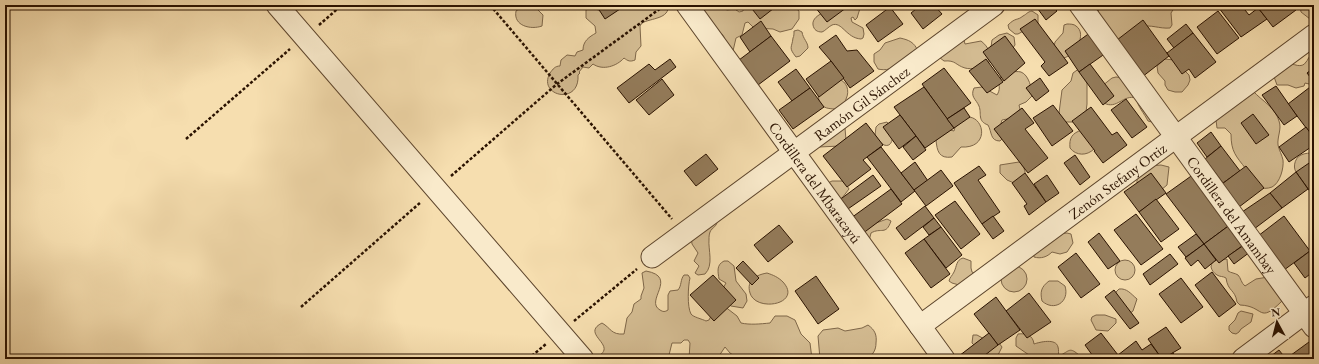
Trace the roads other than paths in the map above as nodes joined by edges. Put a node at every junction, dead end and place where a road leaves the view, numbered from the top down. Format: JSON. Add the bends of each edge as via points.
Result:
{"nodes":[{"id":1,"x":277,"y":5,"type":"edge"},
{"id":2,"x":687,"y":5,"type":"edge"},
{"id":3,"x":994,"y":5,"type":"edge"},
{"id":4,"x":1080,"y":5,"type":"edge"},
{"id":5,"x":1314,"y":35,"type":"edge"},
{"id":6,"x":1176,"y":137,"type":"junction"},
{"id":7,"x":794,"y":152,"type":"junction"},
{"id":8,"x":652,"y":257,"type":"road end"},
{"id":9,"x":1311,"y":315,"type":"edge"},
{"id":10,"x":920,"y":326,"type":"junction"},
{"id":11,"x":583,"y":359,"type":"edge"},
{"id":12,"x":944,"y":359,"type":"edge"},
{"id":13,"x":1243,"y":359,"type":"edge"}],
"edges":[{"from":1,"to":11,"type":"street"},
{"from":2,"to":7,"type":"street","name":"Cordillera del Mbaracayú"},
{"from":3,"to":7,"type":"street","name":"Ramón Gil Sánchez"},
{"from":4,"to":6,"type":"street","name":"Cordillera del Amambay"},
{"from":5,"to":6,"type":"street","name":"Zenón Stefany Ortiz"},
{"from":6,"to":9,"type":"street","name":"Cordillera del Amambay"},
{"from":6,"to":10,"type":"street","name":"Zenón Stefany Ortiz"},
{"from":7,"to":8,"type":"street","name":"Ramón Gil Sánchez"},
{"from":7,"to":10,"type":"street","name":"Cordillera del Mbaracayú"},
{"from":9,"to":13,"type":"street"},
{"from":10,"to":12,"type":"street","name":"Cordillera del Mbaracayú"}]}
